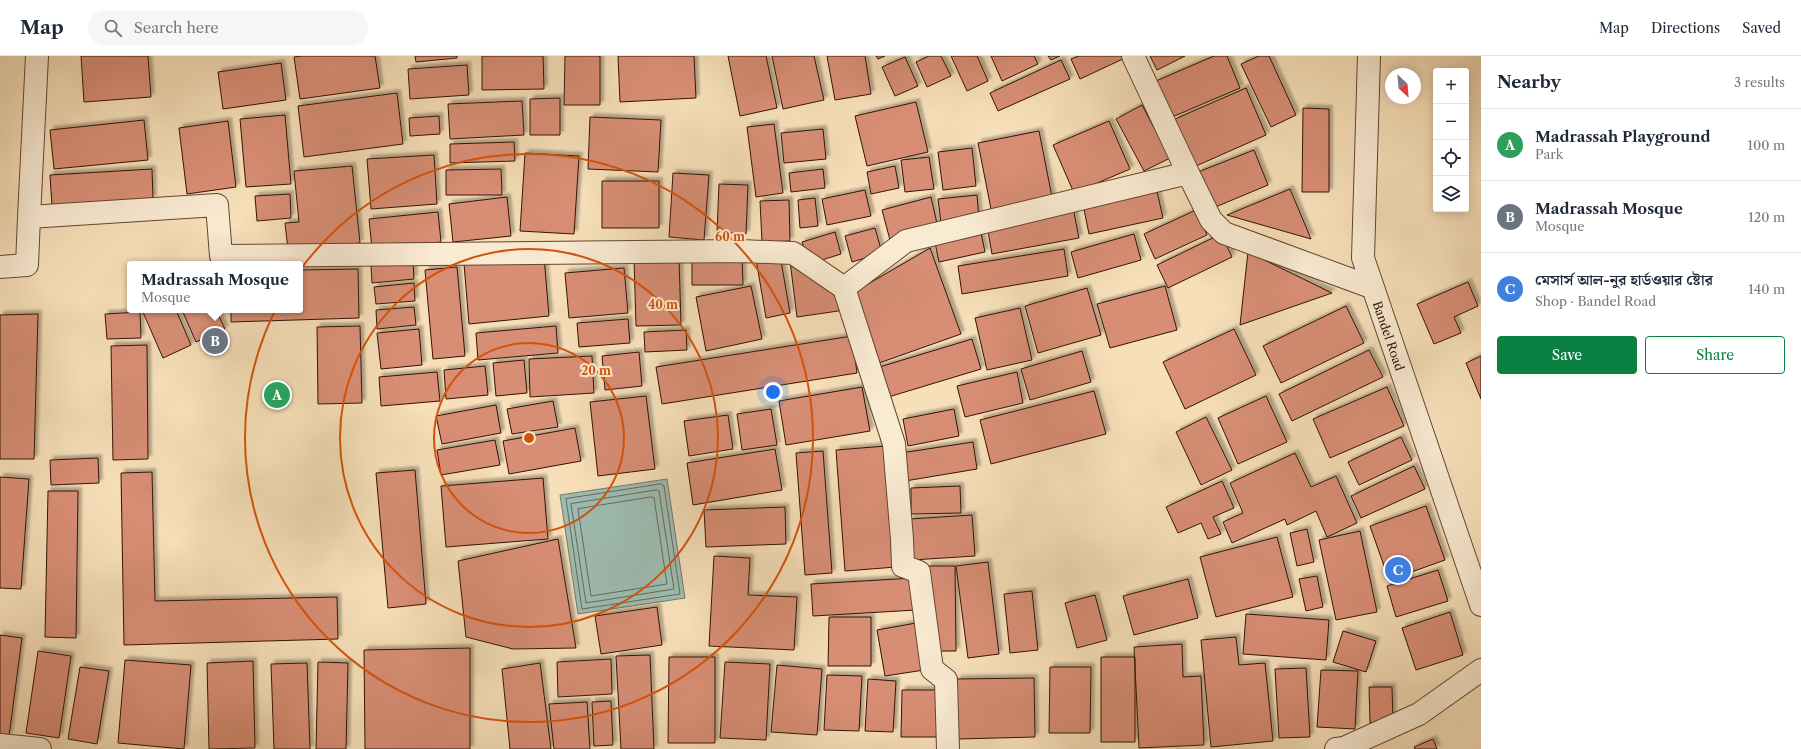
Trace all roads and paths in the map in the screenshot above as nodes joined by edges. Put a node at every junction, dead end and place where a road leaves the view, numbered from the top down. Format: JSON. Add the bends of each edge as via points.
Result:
{"nodes":[{"id":1,"x":37,"y":56,"type":"edge"},
{"id":2,"x":1133,"y":56,"type":"edge"},
{"id":3,"x":1369,"y":56,"type":"edge"},
{"id":4,"x":1188,"y":173,"type":"junction"},
{"id":5,"x":29,"y":217,"type":"junction"},
{"id":6,"x":0,"y":267,"type":"edge"},
{"id":7,"x":1371,"y":287,"type":"junction"},
{"id":8,"x":844,"y":288,"type":"junction"},
{"id":9,"x":1481,"y":605,"type":"edge"},
{"id":10,"x":1481,"y":670,"type":"edge"},
{"id":11,"x":0,"y":745,"type":"edge"},
{"id":12,"x":40,"y":749,"type":"edge"},
{"id":13,"x":948,"y":749,"type":"edge"},
{"id":14,"x":1336,"y":749,"type":"edge"}],
"edges":[{"from":1,"to":5,"type":"street"},
{"from":2,"to":4,"type":"street"},
{"from":3,"to":7,"type":"street","name":"Bandel Road","via":[[1363,258]]},
{"from":4,"to":7,"type":"street","via":[[1211,220],[1224,233]]},
{"from":4,"to":8,"type":"street","via":[[906,241]]},
{"from":5,"to":6,"type":"street","via":[[27,265]]},
{"from":5,"to":8,"type":"street","via":[[217,205],[221,256],[740,251],[793,253]]},
{"from":7,"to":9,"type":"street","name":"Bandel Road"},
{"from":8,"to":13,"type":"street","via":[[894,444],[903,566],[919,572],[932,669],[946,680]]},
{"from":10,"to":14,"type":"street","via":[[1419,714],[1344,748]]},
{"from":11,"to":12,"type":"street"}]}
